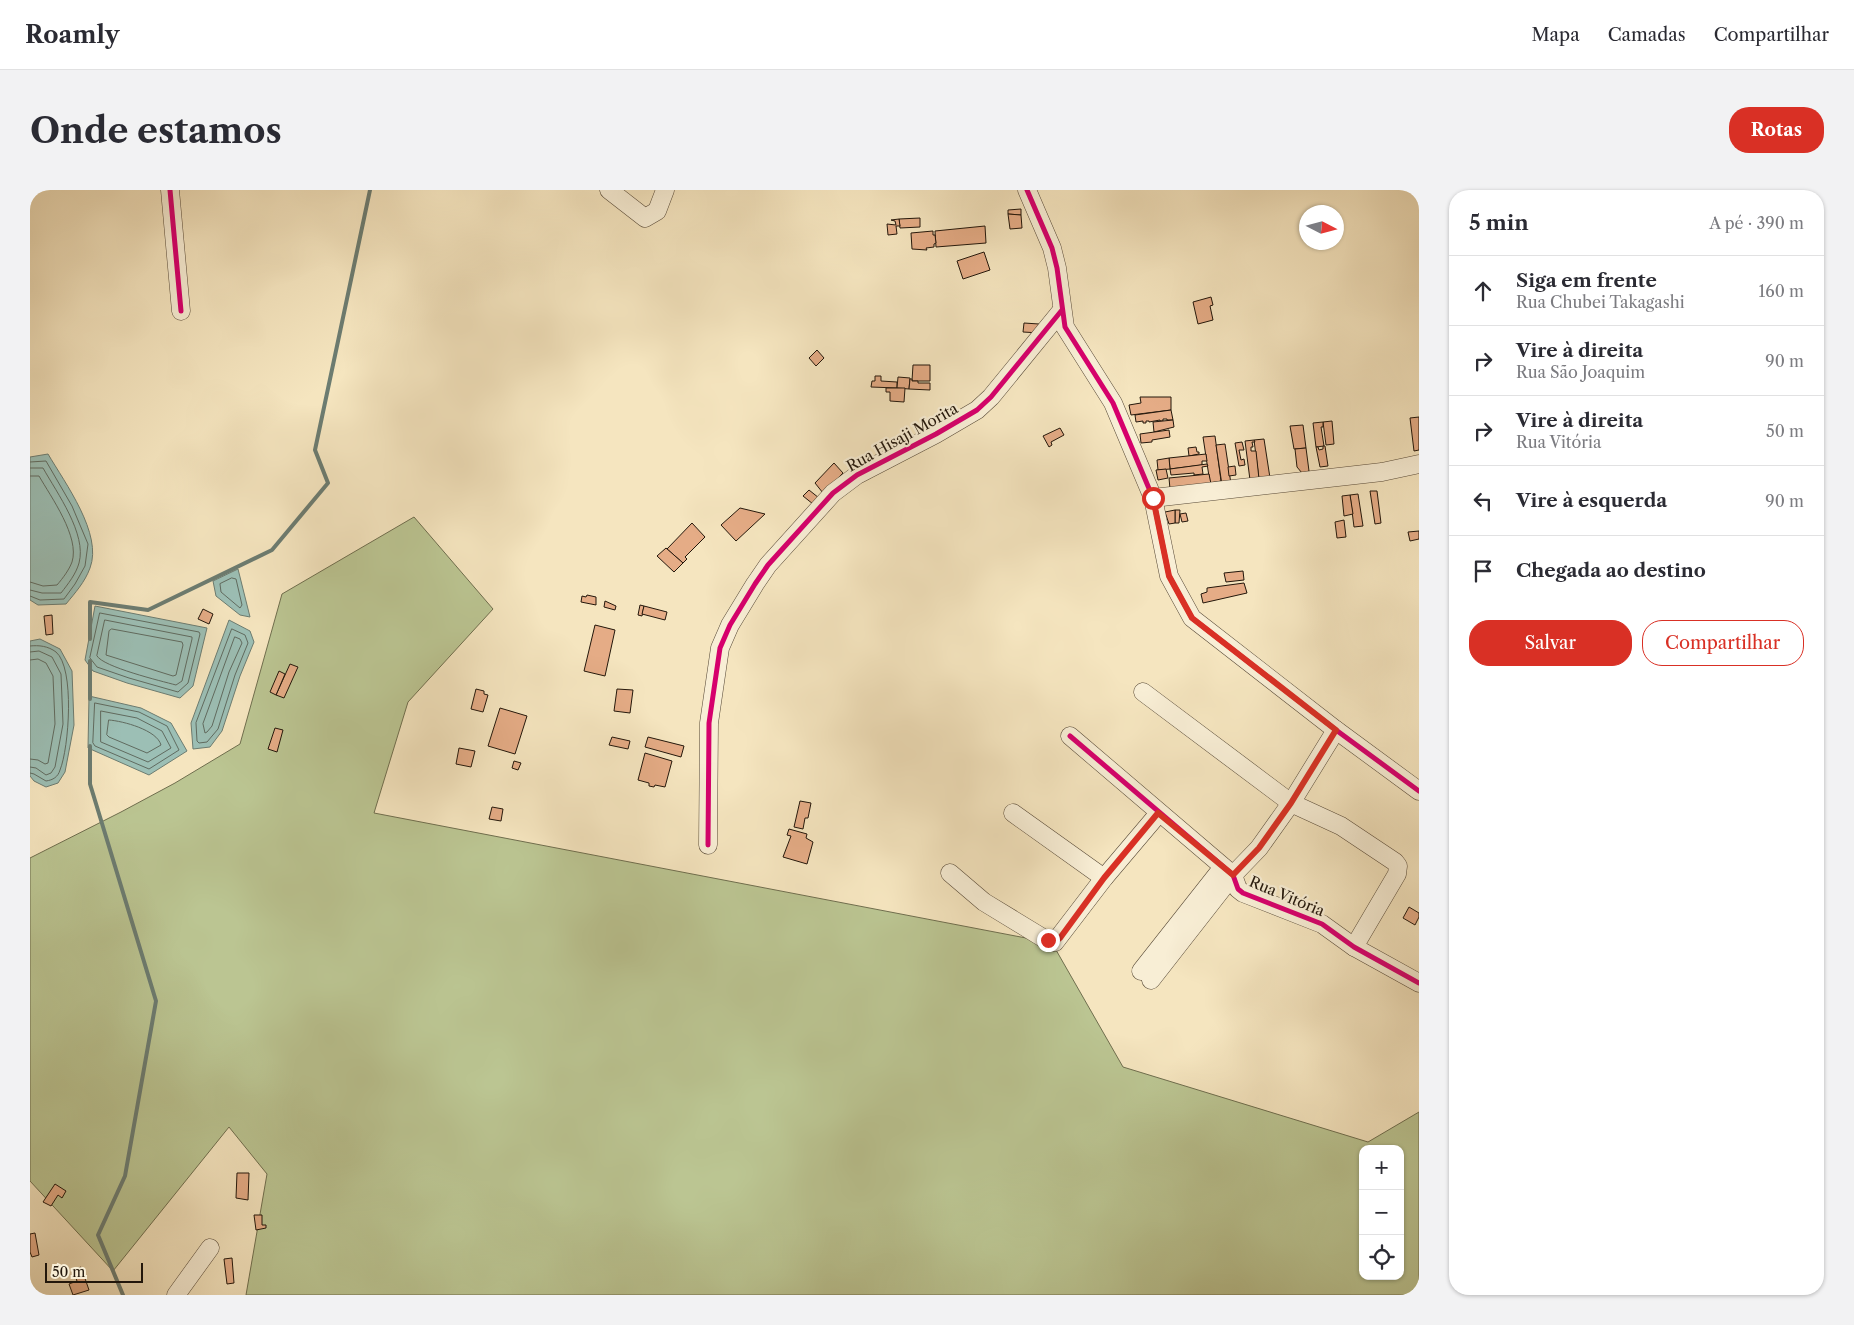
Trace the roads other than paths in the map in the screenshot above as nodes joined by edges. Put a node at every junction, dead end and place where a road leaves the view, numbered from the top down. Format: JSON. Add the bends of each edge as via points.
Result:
{"nodes":[{"id":1,"x":170,"y":190,"type":"edge"},
{"id":2,"x":609,"y":190,"type":"edge"},
{"id":3,"x":666,"y":190,"type":"edge"},
{"id":4,"x":1027,"y":190,"type":"edge"},
{"id":5,"x":1062,"y":310,"type":"junction"},
{"id":6,"x":181,"y":311,"type":"dead end"},
{"id":7,"x":1419,"y":464,"type":"edge"},
{"id":8,"x":1153,"y":498,"type":"junction"},
{"id":9,"x":1143,"y":692,"type":"dead end"},
{"id":10,"x":1336,"y":730,"type":"junction"},
{"id":11,"x":1070,"y":736,"type":"dead end"},
{"id":12,"x":1419,"y":791,"type":"edge"},
{"id":13,"x":1291,"y":803,"type":"junction"},
{"id":14,"x":1013,"y":813,"type":"dead end"},
{"id":15,"x":1158,"y":813,"type":"junction"},
{"id":16,"x":708,"y":845,"type":"dead end"},
{"id":17,"x":1228,"y":871,"type":"junction"},
{"id":18,"x":950,"y":873,"type":"dead end"},
{"id":19,"x":1104,"y":878,"type":"junction"},
{"id":20,"x":1354,"y":947,"type":"junction"},
{"id":21,"x":1146,"y":976,"type":"dead end"},
{"id":22,"x":1419,"y":983,"type":"edge"},
{"id":23,"x":210,"y":1248,"type":"dead end"},
{"id":24,"x":176,"y":1295,"type":"edge"}],
"edges":[{"from":1,"to":6,"type":"street"},
{"from":2,"to":3,"type":"street","via":[[645,218],[657,211]]},
{"from":4,"to":5,"type":"street","via":[[1052,248]]},
{"from":5,"to":8,"type":"street","via":[[1065,327],[1113,403]]},
{"from":5,"to":16,"type":"street","name":"Rua Hisaji Morita","via":[[977,410],[856,476],[833,493],[755,584],[720,648],[709,723]]},
{"from":7,"to":8,"type":"street","via":[[1382,472]]},
{"from":8,"to":10,"type":"street","via":[[1169,576],[1192,618]]},
{"from":9,"to":13,"type":"street"},
{"from":10,"to":12,"type":"street"},
{"from":10,"to":13,"type":"street"},
{"from":11,"to":15,"type":"street","name":"Rua Vitória"},
{"from":13,"to":17,"type":"street","via":[[1259,848]]},
{"from":13,"to":20,"type":"street","via":[[1341,826],[1398,866],[1397,874]]},
{"from":14,"to":19,"type":"street"},
{"from":15,"to":17,"type":"street","name":"Rua Vitória"},
{"from":15,"to":19,"type":"street"},
{"from":17,"to":20,"type":"street","name":"Rua Vitória","via":[[1238,889],[1247,896],[1322,924]]},
{"from":17,"to":21,"type":"street"},
{"from":18,"to":19,"type":"street","via":[[984,902],[1051,942],[1060,938]]},
{"from":20,"to":22,"type":"street","name":"Rua Vitória"},
{"from":23,"to":24,"type":"street"}]}
